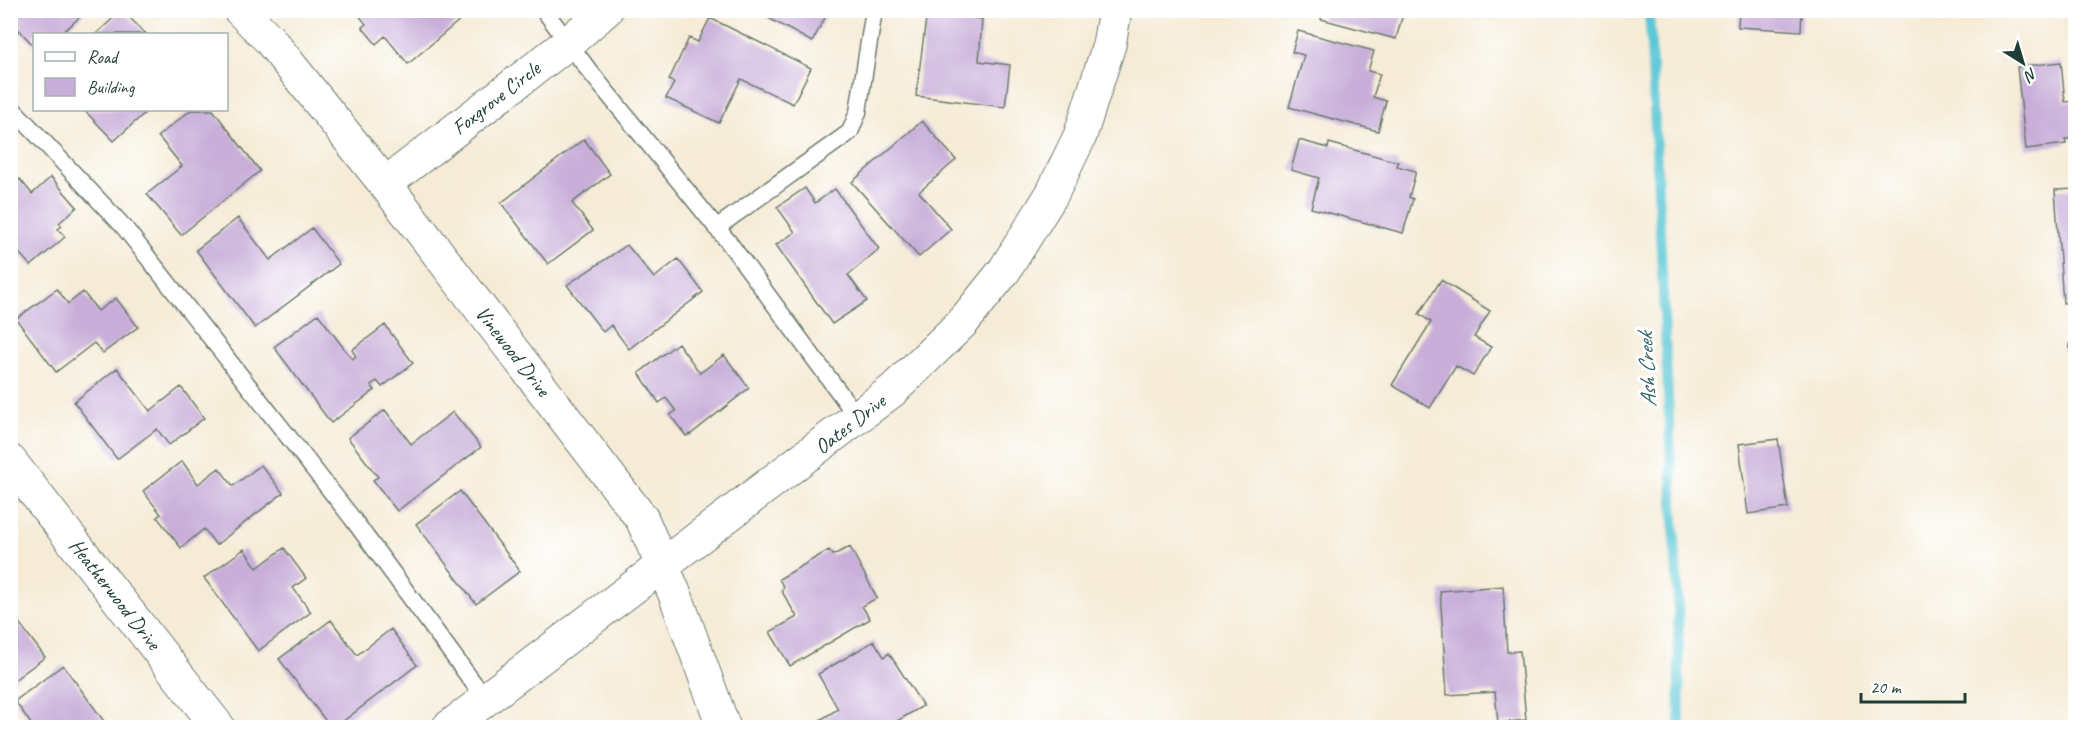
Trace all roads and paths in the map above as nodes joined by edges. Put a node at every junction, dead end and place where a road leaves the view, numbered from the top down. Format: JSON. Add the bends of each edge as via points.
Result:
{"nodes":[{"id":1,"x":240,"y":10,"type":"edge"},
{"id":2,"x":544,"y":10,"type":"edge"},
{"id":3,"x":606,"y":10,"type":"edge"},
{"id":4,"x":874,"y":10,"type":"edge"},
{"id":5,"x":1115,"y":10,"type":"edge"},
{"id":6,"x":568,"y":43,"type":"junction"},
{"id":7,"x":10,"y":106,"type":"edge"},
{"id":8,"x":385,"y":184,"type":"junction"},
{"id":9,"x":716,"y":228,"type":"junction"},
{"id":10,"x":858,"y":418,"type":"junction"},
{"id":11,"x":10,"y":461,"type":"edge"},
{"id":12,"x":663,"y":565,"type":"junction"},
{"id":13,"x":486,"y":700,"type":"junction"},
{"id":14,"x":219,"y":728,"type":"edge"},
{"id":15,"x":448,"y":728,"type":"edge"},
{"id":16,"x":724,"y":728,"type":"edge"}],
"edges":[{"from":1,"to":8,"type":"street","name":"Vinewood Drive"},
{"from":2,"to":6,"type":"lane"},
{"from":3,"to":6,"type":"street","name":"Foxgrove Circle"},
{"from":4,"to":9,"type":"lane","via":[[858,112],[850,132]]},
{"from":5,"to":10,"type":"street","name":"Oates Drive","via":[[1109,45],[1080,136],[1052,194],[1004,271],[963,322]]},
{"from":6,"to":8,"type":"street","name":"Foxgrove Circle"},
{"from":6,"to":9,"type":"lane"},
{"from":7,"to":13,"type":"lane","via":[[124,227],[352,518]]},
{"from":8,"to":12,"type":"street","name":"Vinewood Drive","via":[[642,519]]},
{"from":9,"to":10,"type":"lane"},
{"from":10,"to":12,"type":"street","name":"Oates Drive"},
{"from":11,"to":14,"type":"street","name":"Heatherwood Drive"},
{"from":12,"to":13,"type":"street","name":"Oates Drive"},
{"from":12,"to":16,"type":"street","name":"Vinewood Drive"},
{"from":13,"to":15,"type":"street","name":"Oates Drive"}]}
